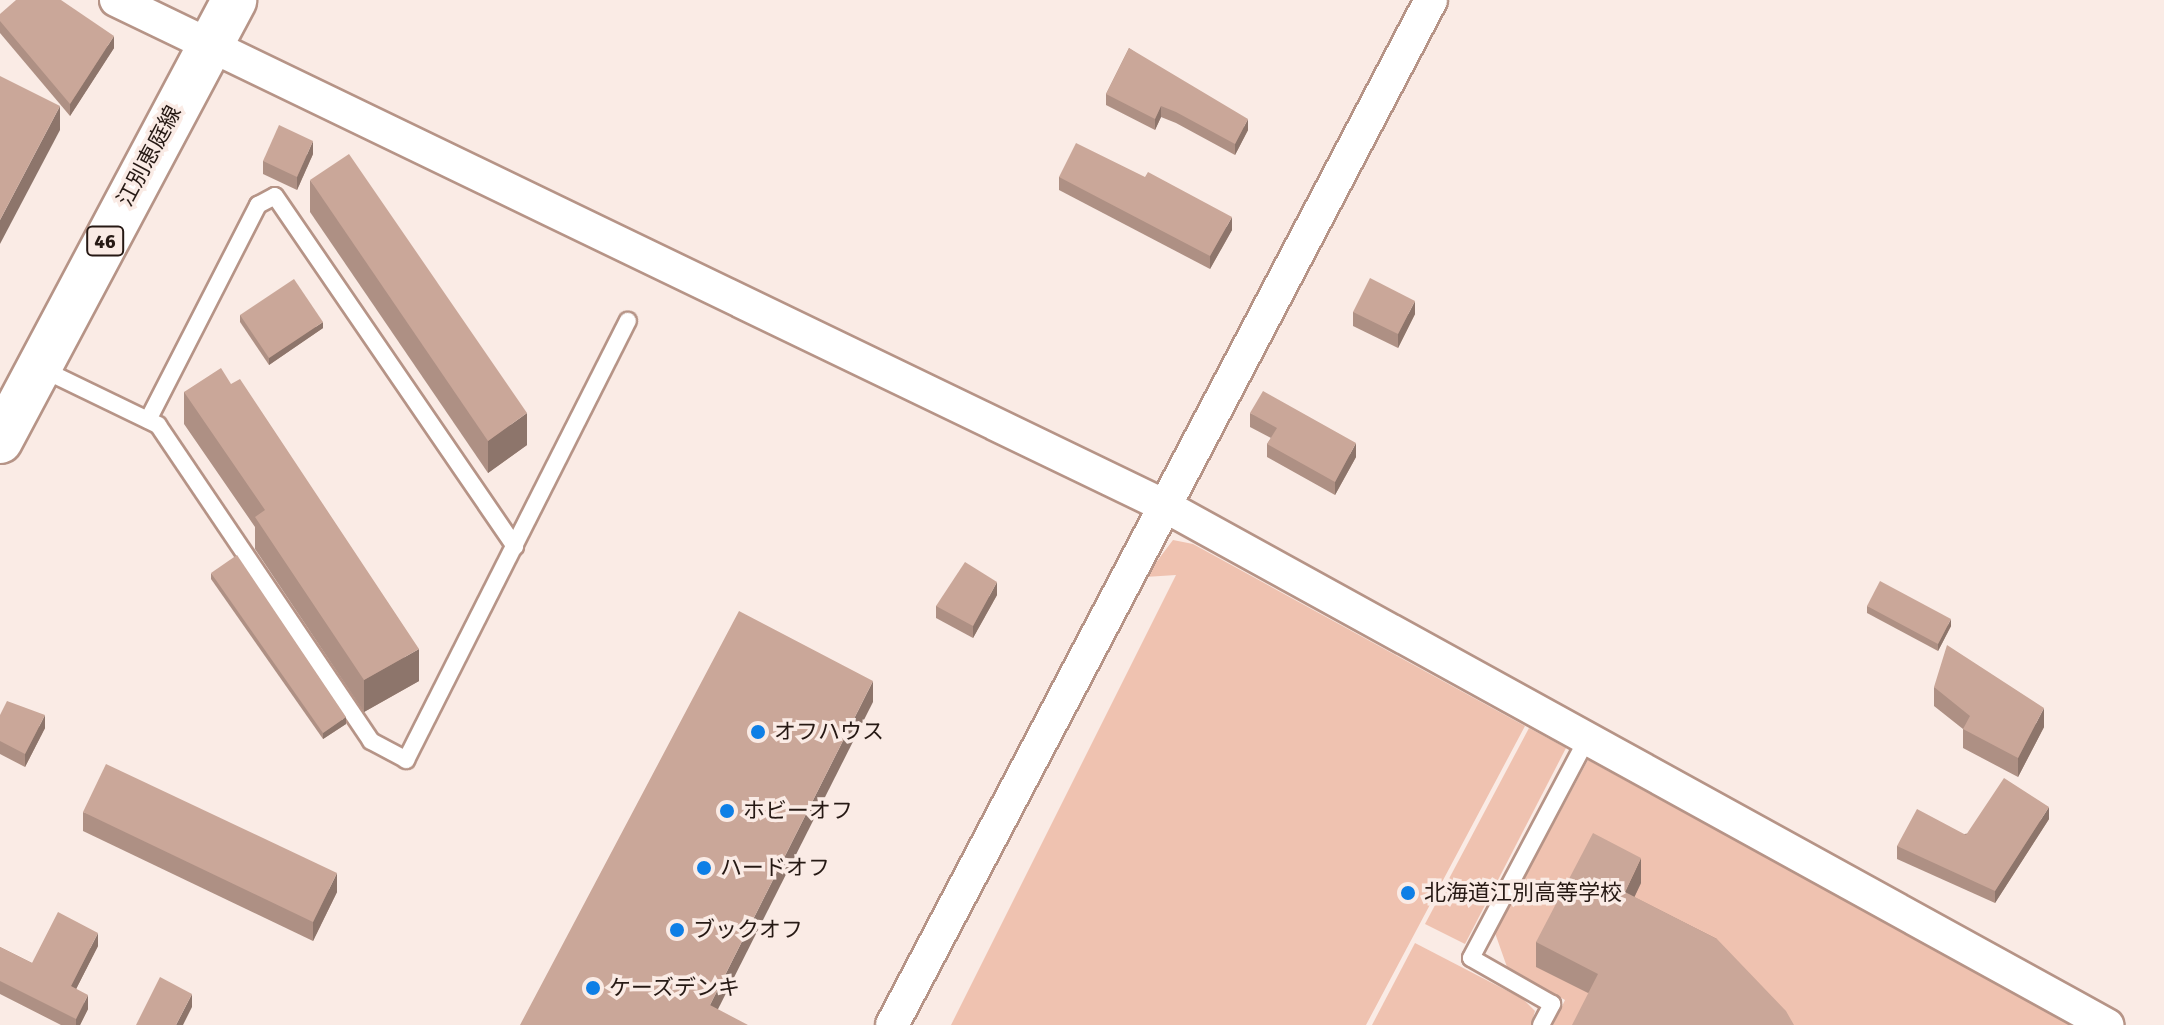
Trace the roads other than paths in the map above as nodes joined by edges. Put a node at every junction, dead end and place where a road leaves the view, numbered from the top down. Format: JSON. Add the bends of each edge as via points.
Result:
{"nodes":[{"id":1,"x":116,"y":0,"type":"edge"},
{"id":2,"x":234,"y":0,"type":"edge"},
{"id":3,"x":1431,"y":0,"type":"edge"},
{"id":4,"x":210,"y":42,"type":"junction"},
{"id":5,"x":628,"y":321,"type":"dead end"},
{"id":6,"x":39,"y":367,"type":"junction"},
{"id":7,"x":148,"y":420,"type":"junction"},
{"id":8,"x":0,"y":441,"type":"edge"},
{"id":9,"x":1165,"y":506,"type":"junction"},
{"id":10,"x":515,"y":547,"type":"junction"},
{"id":11,"x":1587,"y":739,"type":"junction"},
{"id":12,"x":892,"y":1025,"type":"edge"},
{"id":13,"x":1541,"y":1025,"type":"edge"},
{"id":14,"x":2105,"y":1025,"type":"edge"}],
"edges":[{"from":1,"to":4,"type":"street"},
{"from":2,"to":4,"type":"main road","name":"江別恵庭線","number":"46"},
{"from":3,"to":9,"type":"street"},
{"from":4,"to":6,"type":"main road","name":"江別恵庭線","number":"46"},
{"from":4,"to":9,"type":"street"},
{"from":5,"to":10,"type":"lane"},
{"from":6,"to":7,"type":"lane"},
{"from":6,"to":8,"type":"main road","name":"江別恵庭線","number":"46"},
{"from":7,"to":10,"type":"lane","via":[[371,741],[406,760]]},
{"from":7,"to":10,"type":"lane","via":[[258,205],[275,196]]},
{"from":9,"to":11,"type":"street"},
{"from":9,"to":12,"type":"street"},
{"from":11,"to":13,"type":"lane","via":[[1471,958],[1552,1004]]},
{"from":11,"to":14,"type":"street"}]}
